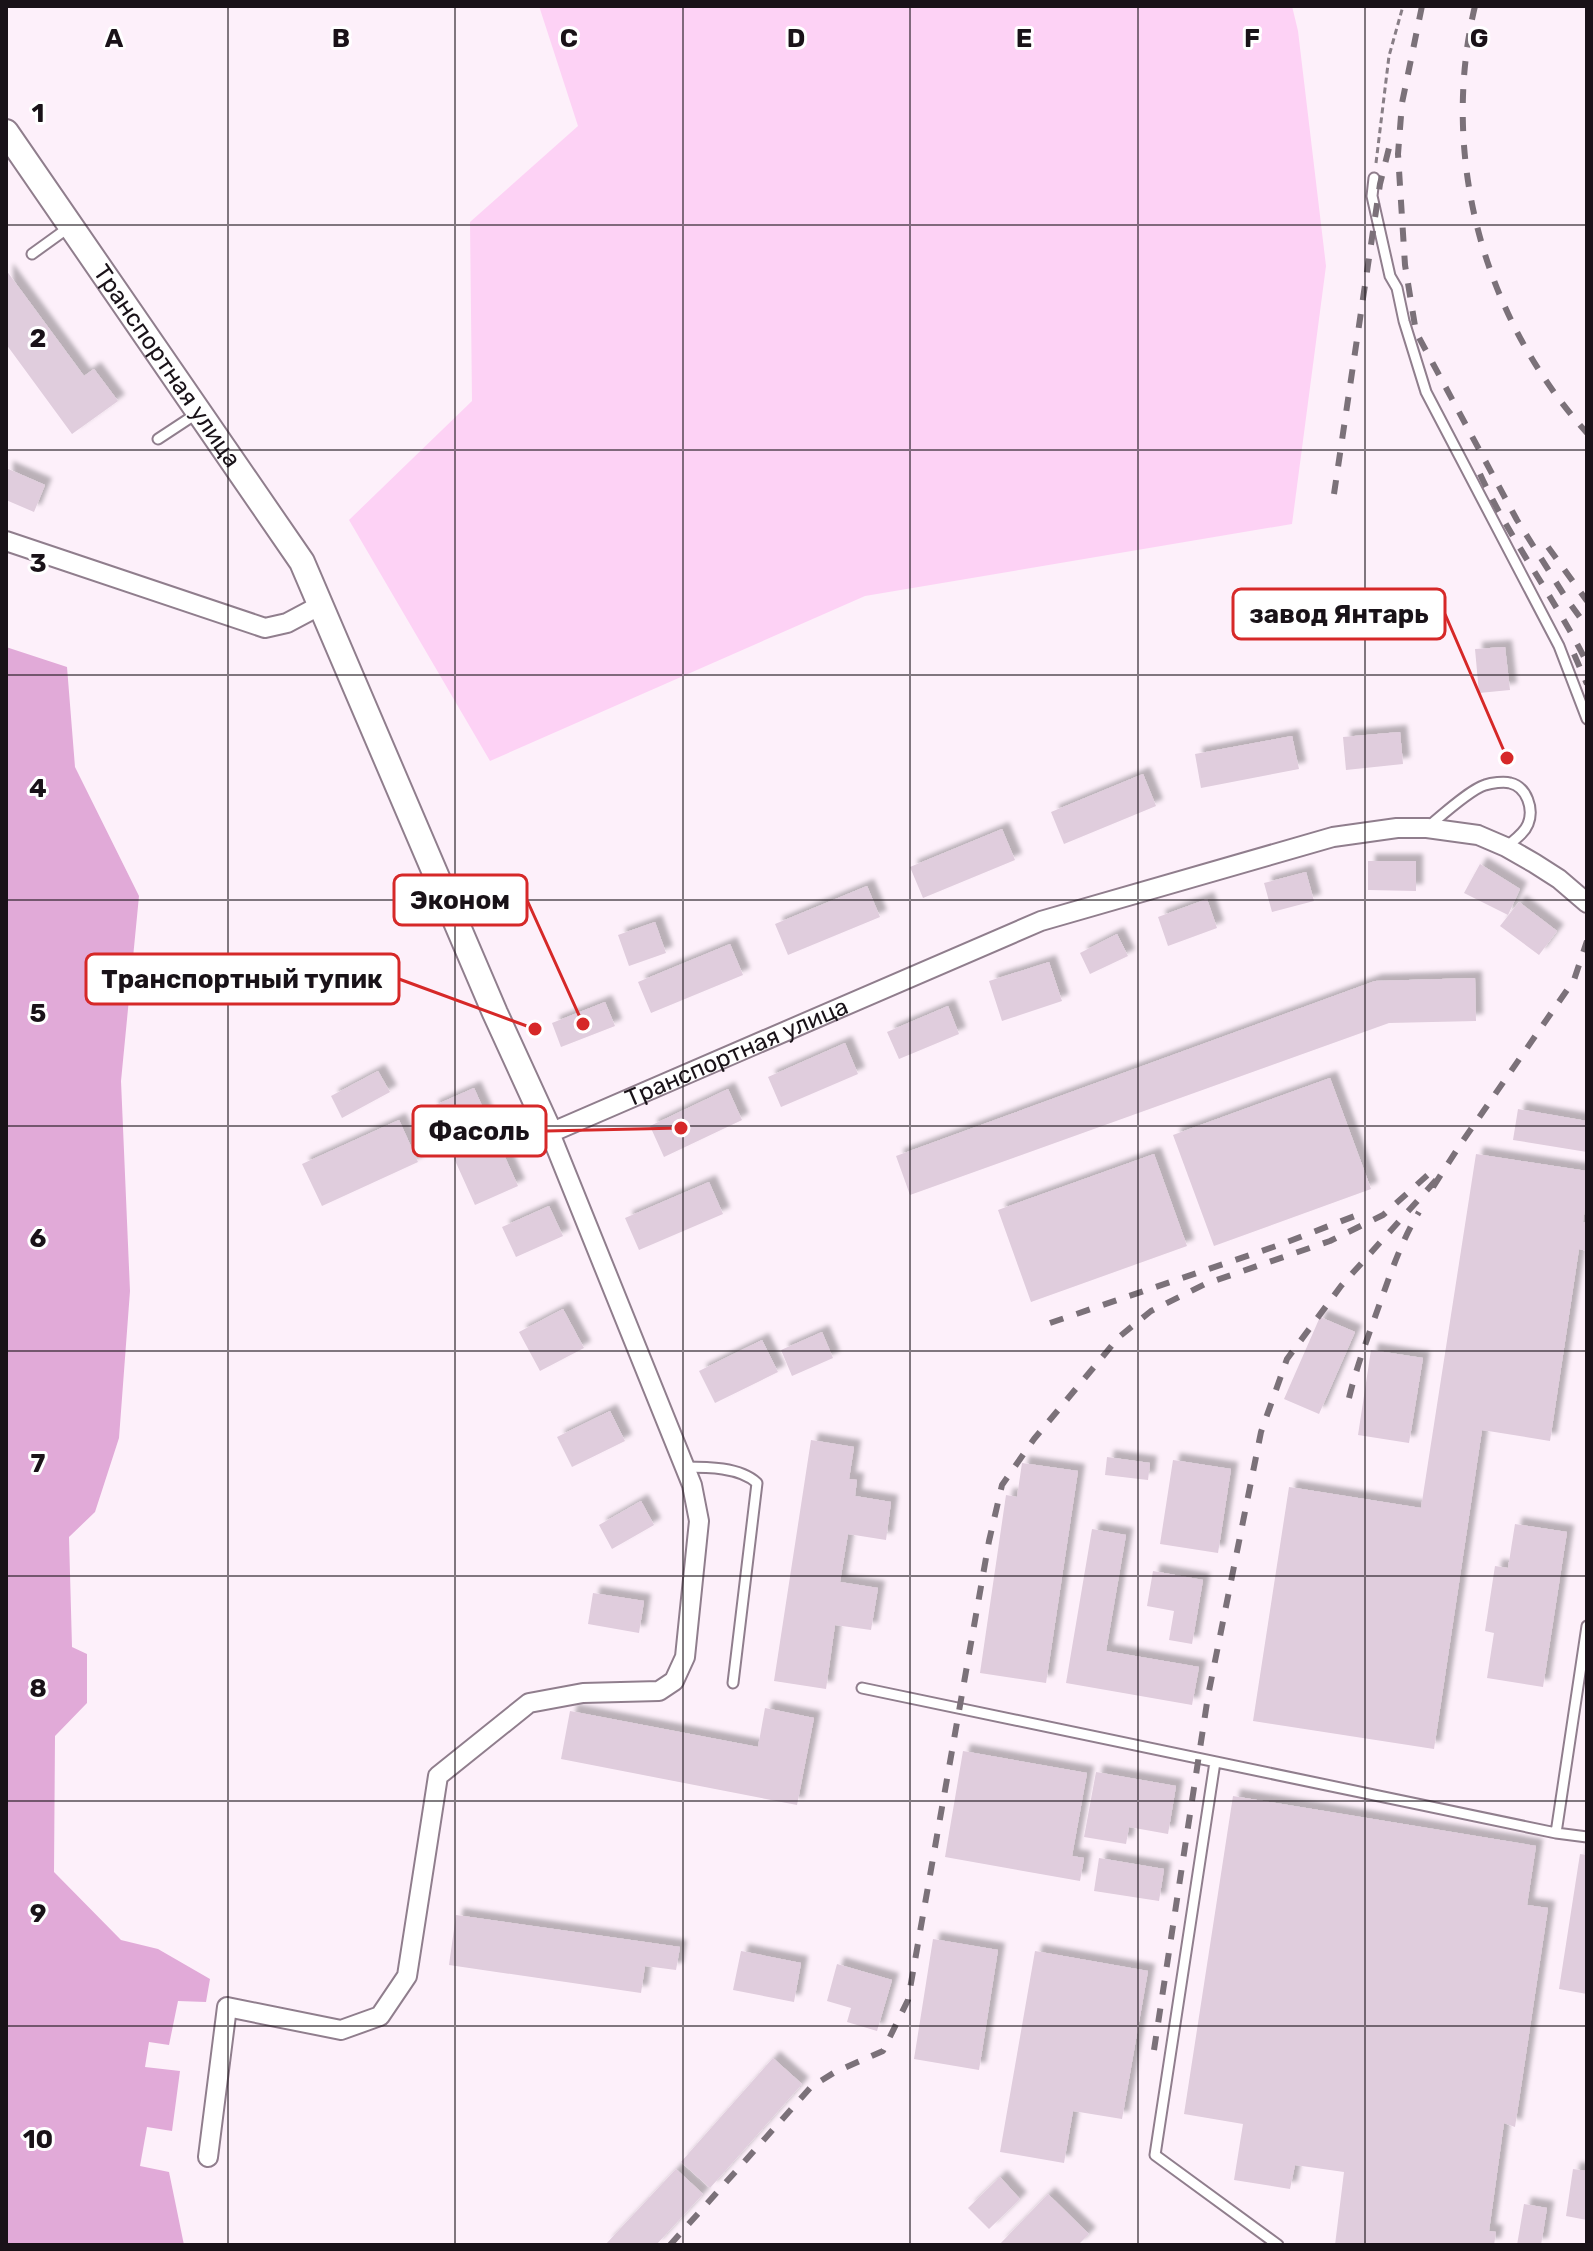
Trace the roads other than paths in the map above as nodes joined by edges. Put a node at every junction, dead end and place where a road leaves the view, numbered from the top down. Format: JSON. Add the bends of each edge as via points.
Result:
{"nodes":[{"id":1,"x":6,"y":132,"type":"edge"},
{"id":2,"x":1374,"y":178,"type":"road end"},
{"id":3,"x":71,"y":226,"type":"junction"},
{"id":4,"x":32,"y":254,"type":"dead end"},
{"id":5,"x":199,"y":413,"type":"junction"},
{"id":6,"x":158,"y":439,"type":"dead end"},
{"id":7,"x":6,"y":541,"type":"edge"},
{"id":8,"x":319,"y":606,"type":"junction"},
{"id":9,"x":1587,"y":719,"type":"edge"},
{"id":10,"x":1427,"y":828,"type":"junction"},
{"id":11,"x":1506,"y":847,"type":"junction"},
{"id":12,"x":1587,"y":903,"type":"edge"},
{"id":13,"x":550,"y":1133,"type":"junction"},
{"id":14,"x":684,"y":1467,"type":"junction"},
{"id":15,"x":1587,"y":1626,"type":"edge"},
{"id":16,"x":733,"y":1683,"type":"dead end"},
{"id":17,"x":862,"y":1688,"type":"dead end"},
{"id":18,"x":1215,"y":1762,"type":"junction"},
{"id":19,"x":1556,"y":1833,"type":"junction"},
{"id":20,"x":1587,"y":1837,"type":"edge"},
{"id":21,"x":208,"y":2157,"type":"dead end"},
{"id":22,"x":1278,"y":2245,"type":"edge"}],
"edges":[{"from":1,"to":3,"type":"street","name":"Транспортная улица"},
{"from":2,"to":9,"type":"lane","via":[[1372,196],[1390,276],[1426,392],[1559,646]]},
{"from":3,"to":4,"type":"lane"},
{"from":3,"to":5,"type":"street","name":"Транспортная улица"},
{"from":5,"to":6,"type":"lane"},
{"from":5,"to":8,"type":"street","name":"Транспортная улица","via":[[302,562]]},
{"from":7,"to":8,"type":"street","via":[[265,628]]},
{"from":8,"to":13,"type":"street","name":"Транспортная улица"},
{"from":10,"to":11,"type":"street","name":"Транспортная улица","via":[[1478,835]]},
{"from":10,"to":11,"type":"lane","via":[[1483,785],[1509,782],[1521,789],[1530,813],[1527,825]]},
{"from":10,"to":13,"type":"street","name":"Транспортная улица","via":[[1333,837],[1041,921]]},
{"from":11,"to":12,"type":"street"},
{"from":13,"to":14,"type":"street"},
{"from":14,"to":16,"type":"lane","via":[[748,1475],[757,1483]]},
{"from":14,"to":21,"type":"street","via":[[699,1521],[685,1657],[674,1681],[659,1691],[583,1693],[529,1703],[438,1776],[407,1976],[380,2016],[341,2030],[227,2007]]},
{"from":15,"to":19,"type":"lane"},
{"from":17,"to":18,"type":"lane"},
{"from":18,"to":19,"type":"lane"},
{"from":18,"to":22,"type":"lane","via":[[1155,2155]]},
{"from":19,"to":20,"type":"lane"}]}
